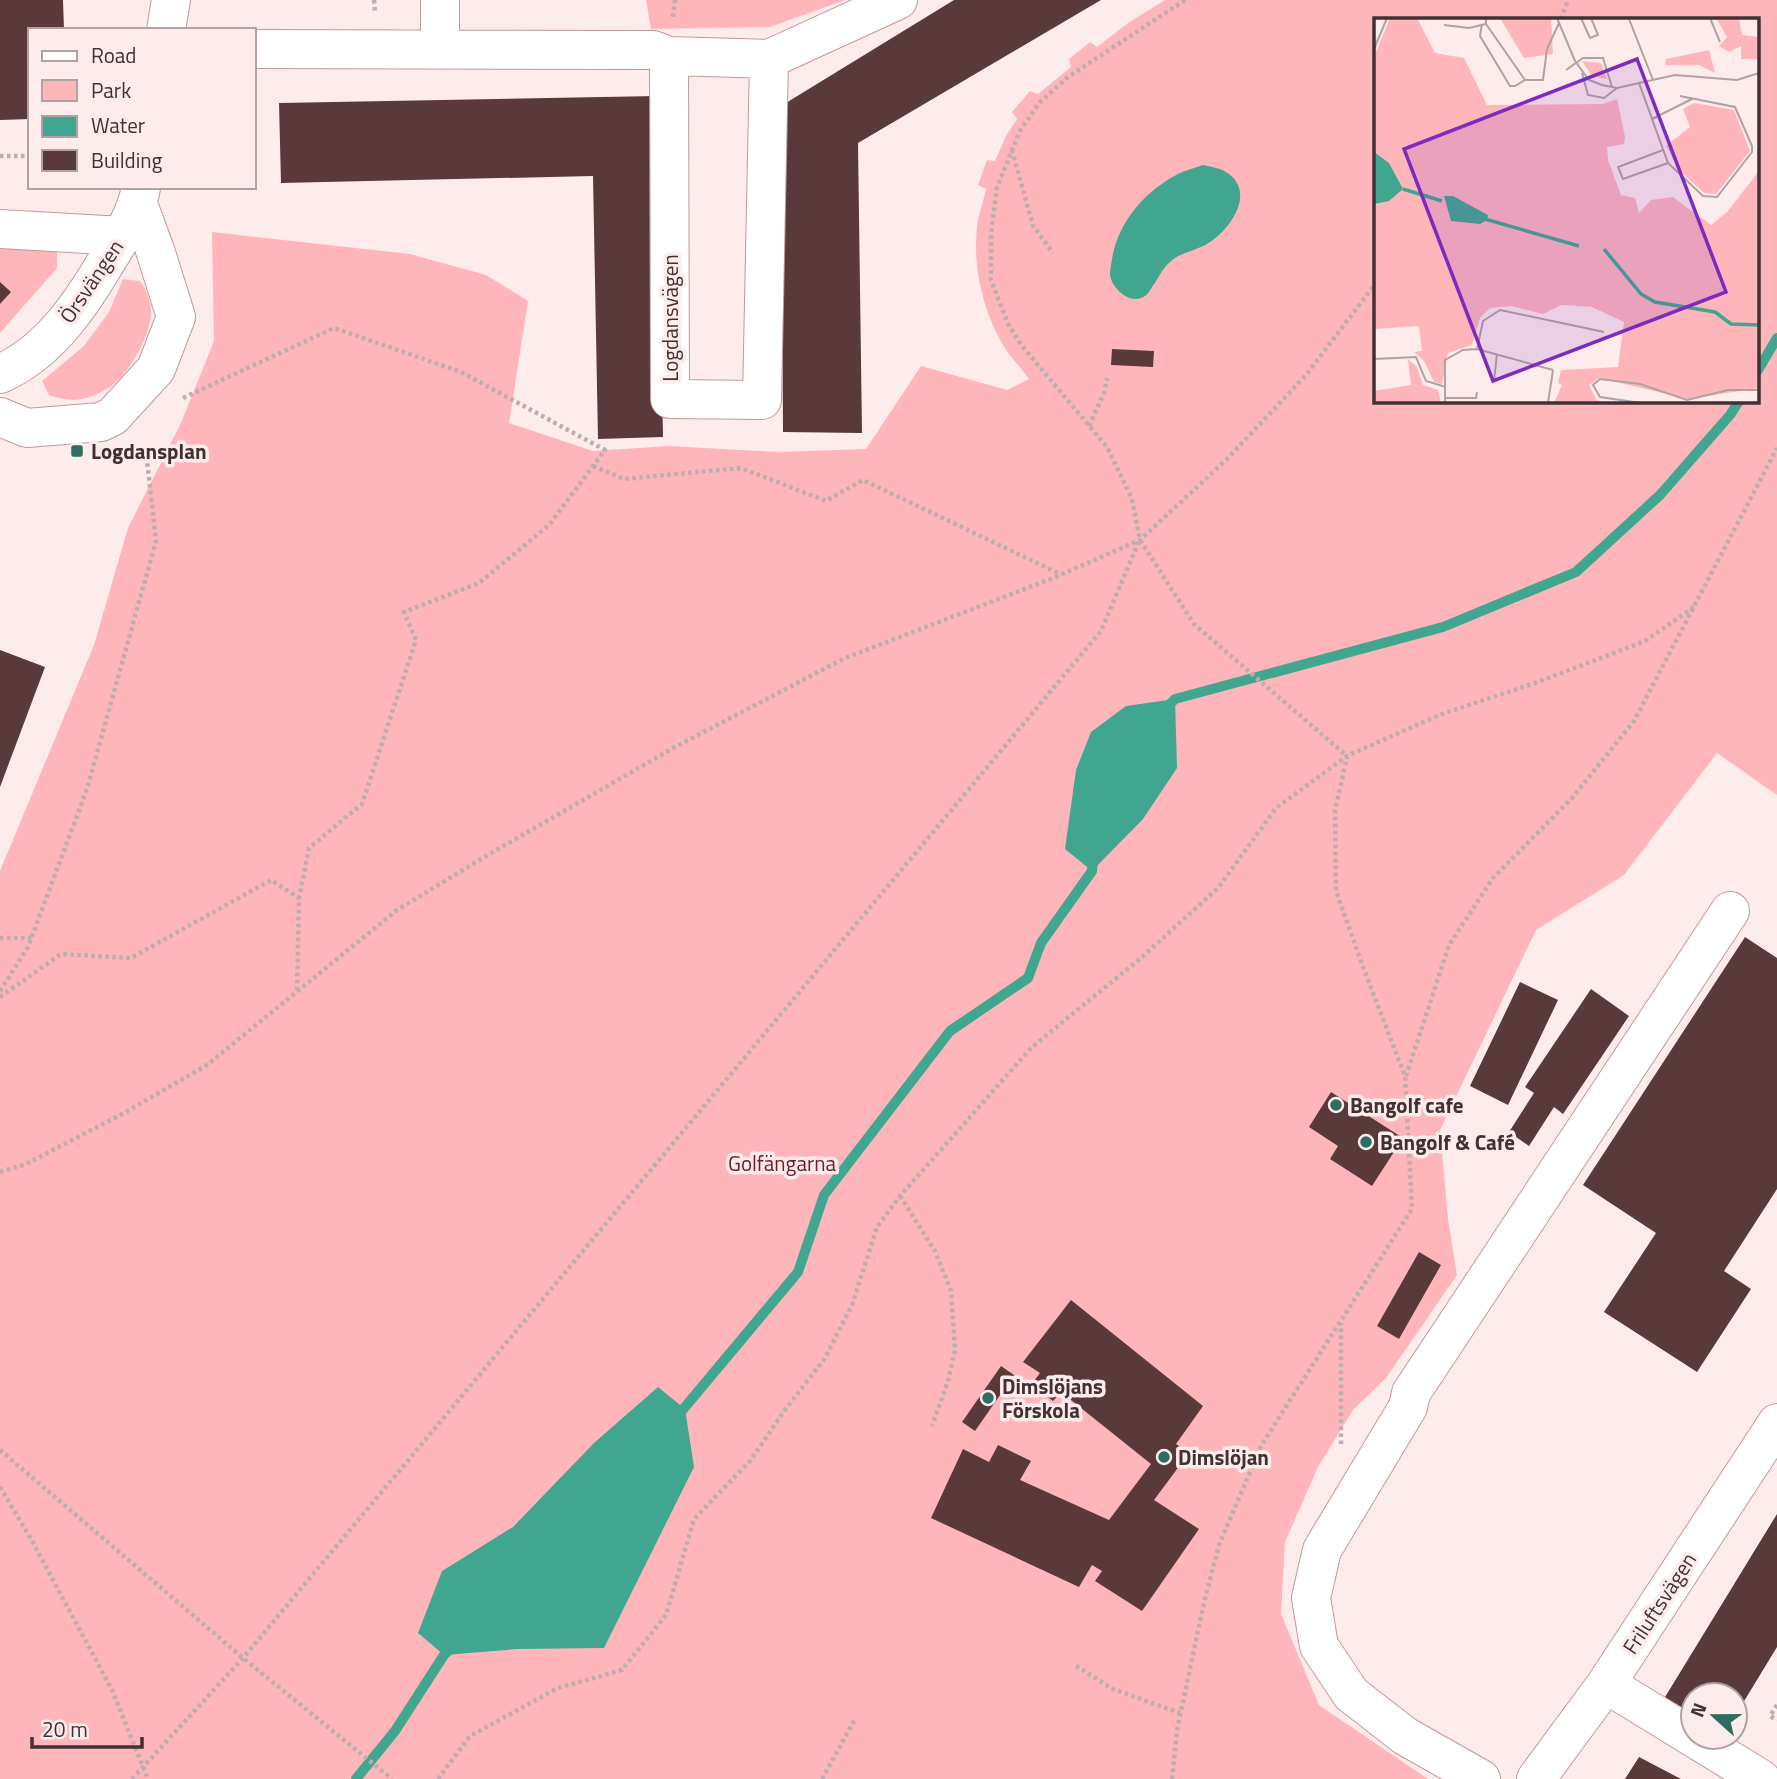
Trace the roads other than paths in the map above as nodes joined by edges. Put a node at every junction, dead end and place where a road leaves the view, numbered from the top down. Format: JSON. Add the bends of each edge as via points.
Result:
{"nodes":[{"id":1,"x":171,"y":0,"type":"edge"},
{"id":2,"x":440,"y":0,"type":"edge"},
{"id":3,"x":898,"y":0,"type":"edge"},
{"id":4,"x":166,"y":28,"type":"edge"},
{"id":5,"x":256,"y":49,"type":"edge"},
{"id":6,"x":440,"y":50,"type":"junction"},
{"id":7,"x":661,"y":53,"type":"junction"},
{"id":8,"x":769,"y":59,"type":"junction"},
{"id":9,"x":134,"y":209,"type":"edge"},
{"id":10,"x":0,"y":229,"type":"edge"},
{"id":11,"x":0,"y":374,"type":"edge"},
{"id":12,"x":0,"y":417,"type":"edge"},
{"id":13,"x":1730,"y":911,"type":"dead end"},
{"id":14,"x":1777,"y":1423,"type":"edge"},
{"id":15,"x":1606,"y":1684,"type":"junction"},
{"id":16,"x":1768,"y":1776,"type":"edge"},
{"id":17,"x":1481,"y":1779,"type":"edge"},
{"id":18,"x":1536,"y":1779,"type":"edge"}],
"edges":[{"from":1,"to":4,"type":"street"},
{"from":2,"to":6,"type":"street"},
{"from":3,"to":8,"type":"street"},
{"from":5,"to":6,"type":"street","via":[[312,38]]},
{"from":6,"to":7,"type":"street","via":[[537,39]]},
{"from":7,"to":8,"type":"street"},
{"from":7,"to":8,"type":"street","name":"Logdansvägen","via":[[670,399],[762,400]]},
{"from":9,"to":10,"type":"street"},
{"from":9,"to":11,"type":"street","name":"Örsvängen","via":[[86,296],[51,339]]},
{"from":9,"to":12,"type":"street","name":"Örsvängen","via":[[156,254],[176,317],[156,369],[113,416],[101,422],[27,429]]},
{"from":13,"to":17,"type":"street","via":[[1411,1393],[1408,1407],[1322,1550],[1311,1598],[1319,1646],[1351,1694],[1405,1736]]},
{"from":14,"to":15,"type":"street","name":"Friluftsvägen"},
{"from":15,"to":16,"type":"street"},
{"from":15,"to":18,"type":"street","name":"Friluftsvägen"}]}
